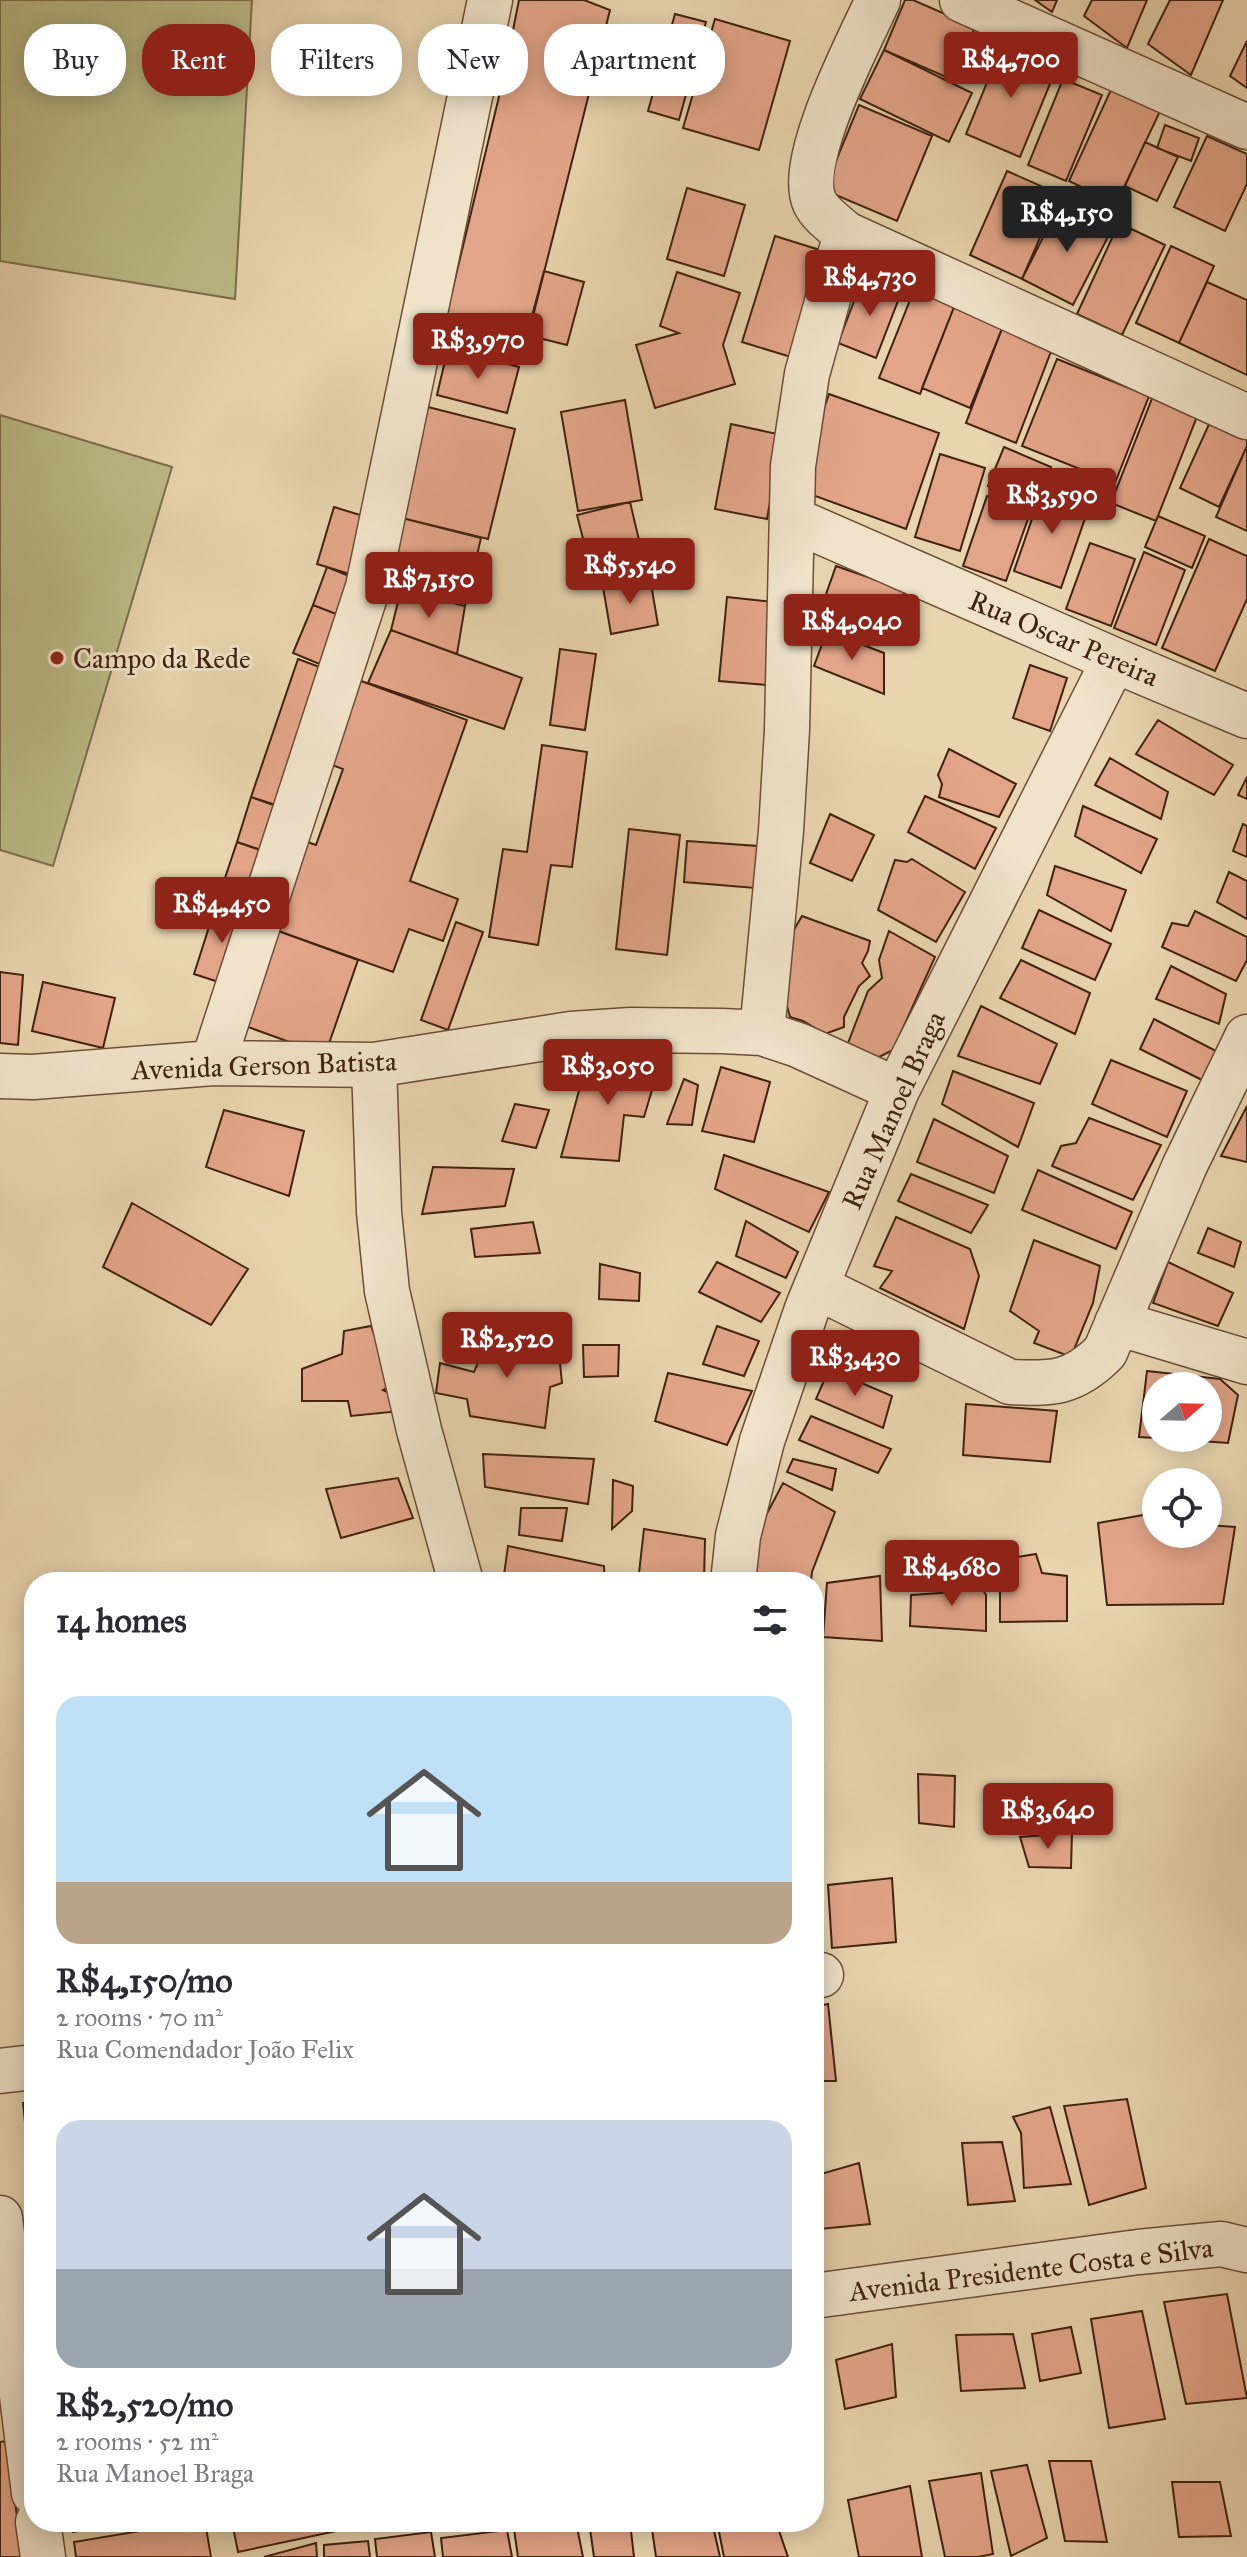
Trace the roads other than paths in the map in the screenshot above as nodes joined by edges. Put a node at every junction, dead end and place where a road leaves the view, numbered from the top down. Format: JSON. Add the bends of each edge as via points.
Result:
{"nodes":[{"id":1,"x":490,"y":0,"type":"edge"},
{"id":2,"x":878,"y":0,"type":"edge"},
{"id":3,"x":962,"y":0,"type":"edge"},
{"id":4,"x":1247,"y":127,"type":"edge"},
{"id":5,"x":835,"y":224,"type":"junction"},
{"id":6,"x":1247,"y":417,"type":"edge"},
{"id":7,"x":794,"y":520,"type":"junction"},
{"id":8,"x":1114,"y":660,"type":"junction"},
{"id":9,"x":1247,"y":716,"type":"edge"},
{"id":10,"x":762,"y":1033,"type":"junction"},
{"id":11,"x":1247,"y":1037,"type":"edge"},
{"id":12,"x":213,"y":1063,"type":"junction"},
{"id":13,"x":374,"y":1065,"type":"junction"},
{"id":14,"x":0,"y":1076,"type":"edge"},
{"id":15,"x":897,"y":1090,"type":"junction"},
{"id":16,"x":817,"y":1287,"type":"junction"},
{"id":17,"x":1117,"y":1323,"type":"junction"},
{"id":18,"x":1247,"y":1362,"type":"edge"},
{"id":19,"x":458,"y":1572,"type":"edge"},
{"id":20,"x":734,"y":1572,"type":"edge"},
{"id":21,"x":24,"y":2068,"type":"edge"},
{"id":22,"x":0,"y":2071,"type":"edge"},
{"id":23,"x":0,"y":2218,"type":"edge"},
{"id":24,"x":1247,"y":2250,"type":"edge"},
{"id":25,"x":824,"y":2295,"type":"edge"},
{"id":26,"x":19,"y":2404,"type":"edge"},
{"id":27,"x":24,"y":2434,"type":"edge"},
{"id":28,"x":39,"y":2532,"type":"edge"},
{"id":29,"x":43,"y":2557,"type":"edge"}],
"edges":[{"from":1,"to":12,"type":"street","via":[[368,587]]},
{"from":2,"to":5,"type":"street","via":[[818,138],[811,176],[815,203]]},
{"from":3,"to":4,"type":"street"},
{"from":5,"to":6,"type":"street"},
{"from":5,"to":7,"type":"street","via":[[793,466]]},
{"from":7,"to":8,"type":"street","name":"Rua Oscar Pereira"},
{"from":7,"to":10,"type":"street","via":[[781,831]]},
{"from":8,"to":9,"type":"street","name":"Rua Oscar Pereira"},
{"from":8,"to":15,"type":"street","name":"Rua Manoel Braga"},
{"from":10,"to":13,"type":"street","name":"Avenida Gerson Batista","via":[[571,1034]]},
{"from":10,"to":15,"type":"street","name":"Avenida Gerson Batista"},
{"from":11,"to":17,"type":"street"},
{"from":12,"to":13,"type":"street","name":"Avenida Gerson Batista"},
{"from":12,"to":14,"type":"street","name":"Avenida Gerson Batista"},
{"from":13,"to":19,"type":"street","via":[[387,1291]]},
{"from":15,"to":16,"type":"street","name":"Rua Manoel Braga"},
{"from":16,"to":17,"type":"street","via":[[1010,1382],[1045,1384],[1087,1370],[1105,1352]]},
{"from":16,"to":20,"type":"street","name":"Rua Manoel Braga","via":[[762,1441]]},
{"from":17,"to":18,"type":"street"},
{"from":21,"to":22,"type":"street"},
{"from":23,"to":26,"type":"street"},
{"from":24,"to":25,"type":"street","name":"Avenida Presidente Costa e Silva","via":[[1221,2244],[1138,2252]]},
{"from":26,"to":27,"type":"street"},
{"from":28,"to":29,"type":"street"}]}
